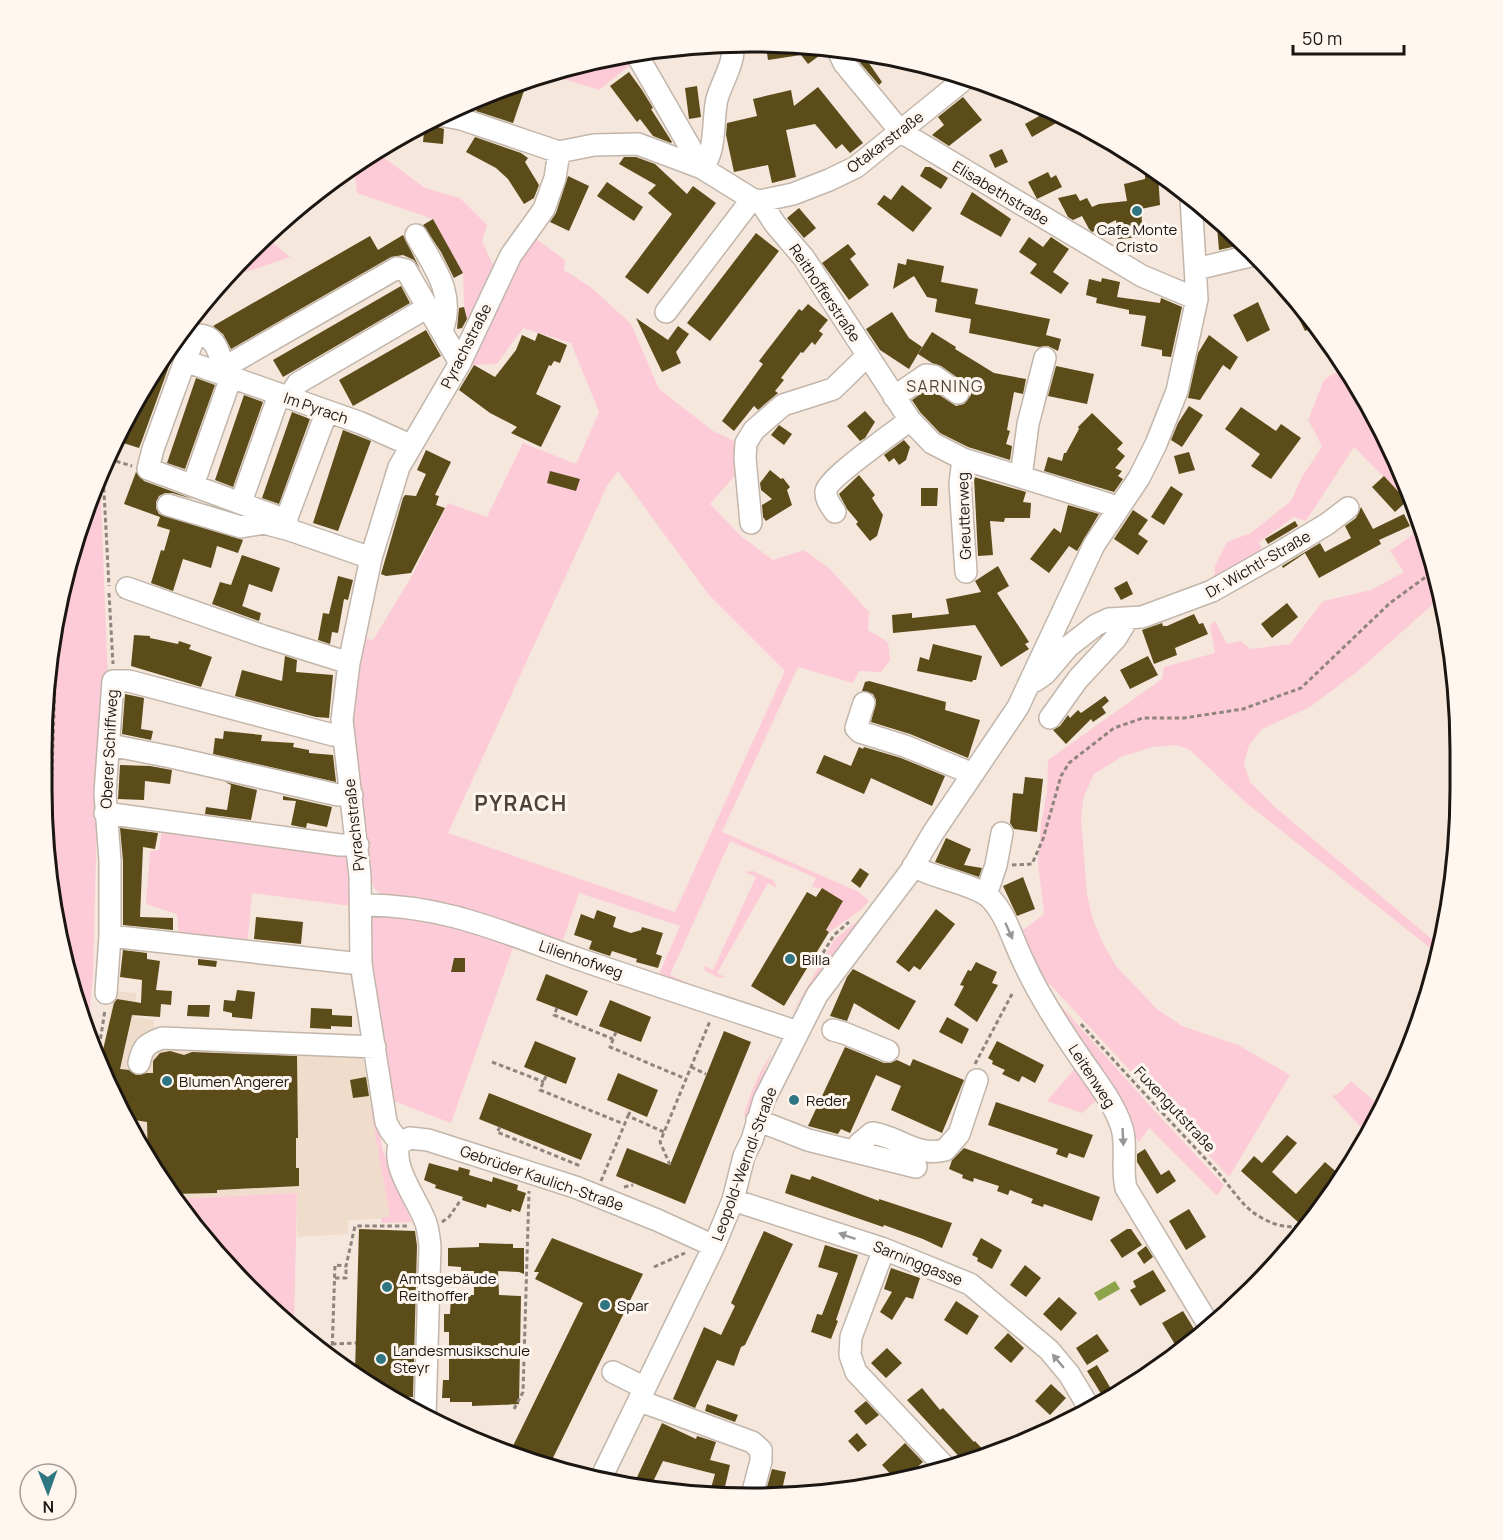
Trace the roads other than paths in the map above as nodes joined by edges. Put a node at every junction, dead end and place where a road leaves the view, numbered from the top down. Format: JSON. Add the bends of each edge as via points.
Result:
{"nodes":[{"id":1,"x":732,"y":53,"type":"edge"},
{"id":2,"x":842,"y":58,"type":"edge"},
{"id":3,"x":641,"y":61,"type":"edge"},
{"id":4,"x":958,"y":84,"type":"edge"},
{"id":5,"x":457,"y":118,"type":"edge"},
{"id":6,"x":901,"y":132,"type":"junction"},
{"id":7,"x":559,"y":152,"type":"junction"},
{"id":8,"x":702,"y":168,"type":"junction"},
{"id":9,"x":756,"y":200,"type":"junction"},
{"id":10,"x":1192,"y":209,"type":"edge"},
{"id":11,"x":416,"y":235,"type":"dead end"},
{"id":12,"x":1246,"y":257,"type":"edge"},
{"id":13,"x":1196,"y":269,"type":"junction"},
{"id":14,"x":1197,"y":300,"type":"junction"},
{"id":15,"x":428,"y":308,"type":"junction"},
{"id":16,"x":666,"y":312,"type":"dead end"},
{"id":17,"x":442,"y":331,"type":"junction"},
{"id":18,"x":867,"y":356,"type":"junction"},
{"id":19,"x":186,"y":358,"type":"junction"},
{"id":20,"x":1045,"y":358,"type":"dead end"},
{"id":21,"x":460,"y":363,"type":"junction"},
{"id":22,"x":226,"y":376,"type":"junction"},
{"id":23,"x":958,"y":393,"type":"dead end"},
{"id":24,"x":283,"y":396,"type":"junction"},
{"id":25,"x":894,"y":397,"type":"junction"},
{"id":26,"x":327,"y":411,"type":"junction"},
{"id":27,"x":910,"y":420,"type":"junction"},
{"id":28,"x":410,"y":445,"type":"junction"},
{"id":29,"x":963,"y":459,"type":"junction"},
{"id":30,"x":1022,"y":477,"type":"junction"},
{"id":31,"x":194,"y":485,"type":"junction"},
{"id":32,"x":241,"y":502,"type":"junction"},
{"id":33,"x":168,"y":505,"type":"dead end"},
{"id":34,"x":1118,"y":507,"type":"junction"},
{"id":35,"x":1348,"y":508,"type":"dead end"},
{"id":36,"x":835,"y":512,"type":"dead end"},
{"id":37,"x":750,"y":524,"type":"dead end"},
{"id":38,"x":288,"y":525,"type":"junction"},
{"id":39,"x":371,"y":558,"type":"junction"},
{"id":40,"x":966,"y":573,"type":"dead end"},
{"id":41,"x":127,"y":588,"type":"dead end"},
{"id":42,"x":1128,"y":618,"type":"junction"},
{"id":43,"x":349,"y":663,"type":"junction"},
{"id":44,"x":1030,"y":683,"type":"junction"},
{"id":45,"x":864,"y":703,"type":"dead end"},
{"id":46,"x":1050,"y":717,"type":"dead end"},
{"id":47,"x":344,"y":736,"type":"junction"},
{"id":48,"x":110,"y":745,"type":"junction"},
{"id":49,"x":973,"y":774,"type":"junction"},
{"id":50,"x":352,"y":795,"type":"junction"},
{"id":51,"x":105,"y":813,"type":"junction"},
{"id":52,"x":1002,"y":833,"type":"dead end"},
{"id":53,"x":358,"y":845,"type":"junction"},
{"id":54,"x":913,"y":866,"type":"junction"},
{"id":55,"x":986,"y":895,"type":"junction"},
{"id":56,"x":362,"y":904,"type":"junction"},
{"id":57,"x":110,"y":936,"type":"junction"},
{"id":58,"x":361,"y":964,"type":"junction"},
{"id":59,"x":106,"y":993,"type":"road end"},
{"id":60,"x":833,"y":1030,"type":"dead end"},
{"id":61,"x":798,"y":1032,"type":"junction"},
{"id":62,"x":375,"y":1047,"type":"junction"},
{"id":63,"x":888,"y":1051,"type":"dead end"},
{"id":64,"x":139,"y":1064,"type":"dead end"},
{"id":65,"x":977,"y":1080,"type":"road end"},
{"id":66,"x":757,"y":1120,"type":"junction"},
{"id":67,"x":400,"y":1143,"type":"junction"},
{"id":68,"x":856,"y":1151,"type":"junction"},
{"id":69,"x":916,"y":1167,"type":"dead end"},
{"id":70,"x":733,"y":1200,"type":"junction"},
{"id":71,"x":714,"y":1246,"type":"junction"},
{"id":72,"x":884,"y":1249,"type":"junction"},
{"id":73,"x":1205,"y":1319,"type":"edge"},
{"id":74,"x":613,"y":1372,"type":"dead end"},
{"id":75,"x":643,"y":1395,"type":"junction"},
{"id":76,"x":1086,"y":1402,"type":"edge"},
{"id":77,"x":425,"y":1406,"type":"edge"},
{"id":78,"x":940,"y":1461,"type":"edge"},
{"id":79,"x":605,"y":1472,"type":"edge"},
{"id":80,"x":754,"y":1488,"type":"edge"}],
"edges":[{"from":1,"to":8,"type":"street","via":[[717,99],[709,156]]},
{"from":2,"to":6,"type":"street","name":"Elisabethstraße"},
{"from":3,"to":8,"type":"street"},
{"from":4,"to":6,"type":"street","name":"Otakarstraße"},
{"from":5,"to":7,"type":"street"},
{"from":6,"to":9,"type":"street","name":"Otakarstraße","via":[[856,167],[830,180],[794,194]]},
{"from":6,"to":14,"type":"street","name":"Elisabethstraße","via":[[1142,276]]},
{"from":7,"to":8,"type":"street","name":"Reithofferstraße","via":[[605,144],[638,144]]},
{"from":7,"to":21,"type":"street","name":"Pyrachstraße","via":[[544,209],[511,255]]},
{"from":8,"to":9,"type":"street","name":"Reithofferstraße"},
{"from":9,"to":16,"type":"street"},
{"from":9,"to":18,"type":"street","name":"Reithofferstraße","via":[[804,258]]},
{"from":10,"to":13,"type":"street","name":"Leopold-Werndl-Straße"},
{"from":11,"to":17,"type":"street","via":[[444,285],[447,317]]},
{"from":12,"to":13,"type":"street"},
{"from":13,"to":14,"type":"street","name":"Leopold-Werndl-Straße"},
{"from":14,"to":34,"type":"street","name":"Leopold-Werndl-Straße","via":[[1177,391],[1156,444]]},
{"from":15,"to":17,"type":"street"},
{"from":15,"to":22,"type":"street","via":[[406,270],[397,268],[230,364]]},
{"from":15,"to":24,"type":"street","via":[[297,383]]},
{"from":17,"to":21,"type":"street"},
{"from":18,"to":25,"type":"street","name":"Reithofferstraße"},
{"from":18,"to":37,"type":"street","name":"Reithofferstraße","via":[[833,388],[783,405],[754,430],[746,442],[745,458]]},
{"from":19,"to":22,"type":"street","name":"Im Pyrach"},
{"from":19,"to":22,"type":"street","via":[[195,336],[205,336],[222,357]]},
{"from":19,"to":31,"type":"street","via":[[148,469]]},
{"from":20,"to":30,"type":"street","via":[[1028,424]]},
{"from":21,"to":28,"type":"street","name":"Pyrachstraße"},
{"from":22,"to":24,"type":"street","name":"Im Pyrach"},
{"from":22,"to":31,"type":"street"},
{"from":23,"to":25,"type":"street","via":[[934,376],[926,375]]},
{"from":24,"to":26,"type":"street","name":"Im Pyrach"},
{"from":24,"to":32,"type":"street"},
{"from":25,"to":27,"type":"street","name":"Reithofferstraße"},
{"from":26,"to":28,"type":"street","name":"Im Pyrach"},
{"from":26,"to":38,"type":"street"},
{"from":27,"to":29,"type":"street","name":"Reithofferstraße","via":[[932,443]]},
{"from":27,"to":36,"type":"street","via":[[829,485],[827,501]]},
{"from":28,"to":39,"type":"street","name":"Pyrachstraße","via":[[393,483]]},
{"from":29,"to":30,"type":"street","name":"Reithofferstraße"},
{"from":29,"to":40,"type":"street","name":"Greutterweg","via":[[960,484]]},
{"from":30,"to":34,"type":"street","name":"Reithofferstraße"},
{"from":31,"to":32,"type":"street"},
{"from":32,"to":38,"type":"street"},
{"from":33,"to":38,"type":"street","via":[[241,527],[264,523]]},
{"from":34,"to":44,"type":"street","name":"Leopold-Werndl-Straße","via":[[1094,545]]},
{"from":35,"to":42,"type":"street","name":"Dr. Wichtl-Straße","via":[[1212,591]]},
{"from":38,"to":39,"type":"street"},
{"from":39,"to":43,"type":"street","name":"Pyrachstraße"},
{"from":41,"to":43,"type":"street"},
{"from":42,"to":44,"type":"street","name":"Dr. Wichtl-Straße","via":[[1108,619],[1096,625],[1069,646],[1040,680]]},
{"from":42,"to":46,"type":"street"},
{"from":43,"to":47,"type":"street","name":"Pyrachstraße","via":[[343,704]]},
{"from":44,"to":49,"type":"street","name":"Leopold-Werndl-Straße"},
{"from":45,"to":49,"type":"street","via":[[856,728],[860,732]]},
{"from":47,"to":48,"type":"street","name":"Oberer Schiffweg","via":[[129,681],[113,681]]},
{"from":47,"to":50,"type":"street","name":"Pyrachstraße"},
{"from":48,"to":50,"type":"street"},
{"from":48,"to":51,"type":"street","name":"Oberer Schiffweg"},
{"from":49,"to":54,"type":"street","name":"Leopold-Werndl-Straße"},
{"from":50,"to":53,"type":"street","name":"Pyrachstraße"},
{"from":51,"to":53,"type":"street","via":[[340,846]]},
{"from":51,"to":57,"type":"street","name":"Oberer Schiffweg","via":[[110,861]]},
{"from":52,"to":55,"type":"street"},
{"from":53,"to":56,"type":"street","name":"Pyrachstraße"},
{"from":54,"to":55,"type":"street"},
{"from":54,"to":61,"type":"street","name":"Leopold-Werndl-Straße","via":[[817,995]]},
{"from":55,"to":73,"type":"street","name":"Leitenweg","one_way":true,"via":[[1002,916],[1023,962],[1070,1042],[1114,1107],[1123,1129],[1126,1188]]},
{"from":56,"to":58,"type":"street","name":"Pyrachstraße"},
{"from":56,"to":61,"type":"street","name":"Lilienhofweg","via":[[386,904],[460,917]]},
{"from":57,"to":58,"type":"street"},
{"from":57,"to":59,"type":"street","name":"Oberer Schiffweg"},
{"from":58,"to":62,"type":"street","name":"Pyrachstraße"},
{"from":60,"to":63,"type":"street"},
{"from":61,"to":66,"type":"street","name":"Leopold-Werndl-Straße"},
{"from":62,"to":64,"type":"street","via":[[162,1038],[148,1043]]},
{"from":62,"to":67,"type":"street","name":"Pyrachstraße","via":[[386,1122]]},
{"from":65,"to":68,"type":"street","via":[[958,1134],[945,1150],[926,1152],[872,1133]]},
{"from":66,"to":68,"type":"street","via":[[808,1140]]},
{"from":66,"to":70,"type":"street","name":"Leopold-Werndl-Straße"},
{"from":67,"to":71,"type":"street","name":"Gebrüder Kaulich-Straße","via":[[410,1138],[428,1140],[548,1177],[621,1204]]},
{"from":67,"to":77,"type":"street","name":"Pyrachstraße","via":[[398,1162],[431,1223]]},
{"from":68,"to":69,"type":"street"},
{"from":70,"to":71,"type":"street","name":"Leopold-Werndl-Straße"},
{"from":72,"to":70,"type":"street","name":"Sarninggasse","one_way":true},
{"from":71,"to":75,"type":"street","name":"Leopold-Werndl-Straße"},
{"from":76,"to":72,"type":"street","name":"Sarninggasse","one_way":true,"via":[[1049,1350],[970,1284]]},
{"from":72,"to":78,"type":"street","via":[[851,1337],[850,1355],[856,1372]]},
{"from":74,"to":75,"type":"street"},
{"from":75,"to":79,"type":"street","name":"Leopold-Werndl-Straße"},
{"from":75,"to":80,"type":"street","via":[[752,1442],[761,1450]]}]}
